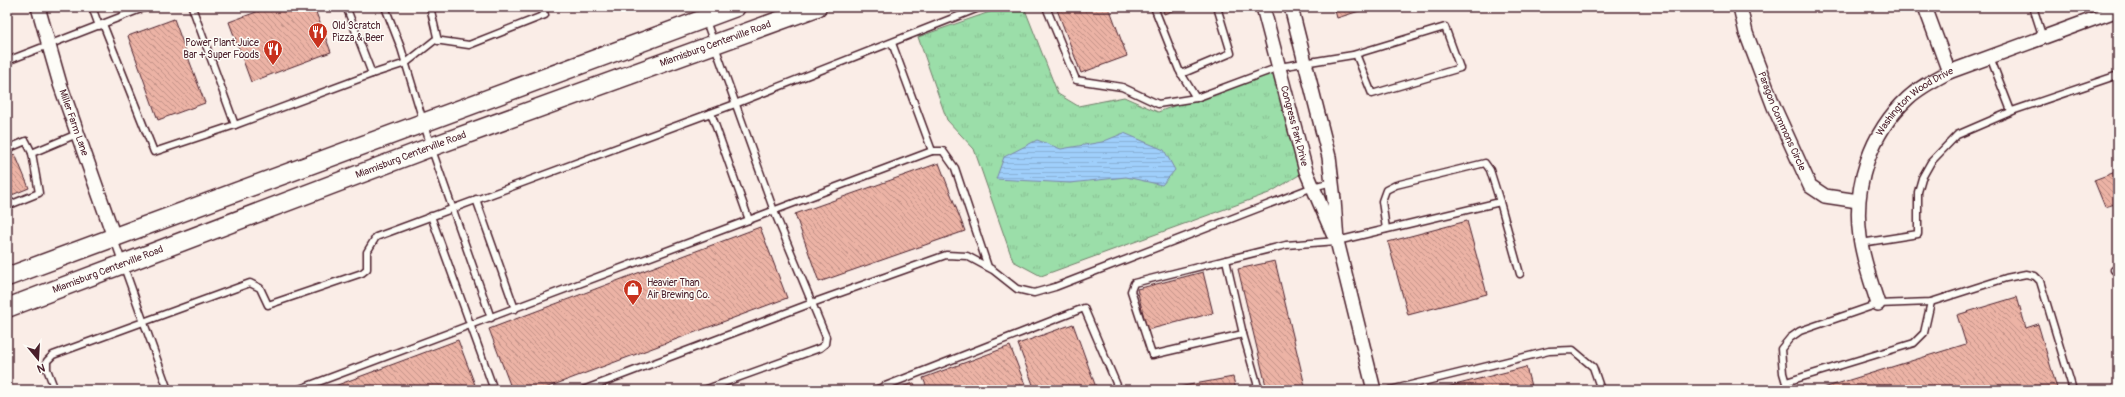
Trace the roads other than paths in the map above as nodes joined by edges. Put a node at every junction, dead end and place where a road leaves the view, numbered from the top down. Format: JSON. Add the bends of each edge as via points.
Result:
{"nodes":[{"id":1,"x":38,"y":7,"type":"edge"},
{"id":2,"x":92,"y":7,"type":"edge"},
{"id":3,"x":146,"y":7,"type":"edge"},
{"id":4,"x":192,"y":7,"type":"edge"},
{"id":5,"x":385,"y":7,"type":"edge"},
{"id":6,"x":542,"y":7,"type":"edge"},
{"id":7,"x":736,"y":7,"type":"edge"},
{"id":8,"x":817,"y":7,"type":"edge"},
{"id":9,"x":981,"y":7,"type":"edge"},
{"id":10,"x":1046,"y":7,"type":"edge"},
{"id":11,"x":1154,"y":7,"type":"edge"},
{"id":12,"x":1217,"y":7,"type":"edge"},
{"id":13,"x":1263,"y":7,"type":"edge"},
{"id":14,"x":1291,"y":7,"type":"edge"},
{"id":15,"x":1740,"y":7,"type":"edge"},
{"id":16,"x":1925,"y":7,"type":"edge"},
{"id":17,"x":2033,"y":7,"type":"edge"},
{"id":18,"x":135,"y":9,"type":"edge"},
{"id":19,"x":347,"y":9,"type":"dead end"},
{"id":20,"x":2118,"y":10,"type":"edge"},
{"id":21,"x":430,"y":11,"type":"dead end"},
{"id":22,"x":703,"y":13,"type":"edge"},
{"id":23,"x":101,"y":25,"type":"junction"},
{"id":24,"x":2043,"y":38,"type":"junction"},
{"id":25,"x":438,"y":41,"type":"junction"},
{"id":26,"x":892,"y":43,"type":"junction"},
{"id":27,"x":714,"y":45,"type":"junction"},
{"id":28,"x":48,"y":46,"type":"junction"},
{"id":29,"x":1356,"y":54,"type":"junction"},
{"id":30,"x":1990,"y":57,"type":"junction"},
{"id":31,"x":7,"y":61,"type":"edge"},
{"id":32,"x":406,"y":63,"type":"junction"},
{"id":33,"x":1306,"y":64,"type":"junction"},
{"id":34,"x":1279,"y":67,"type":"junction"},
{"id":35,"x":1949,"y":72,"type":"junction"},
{"id":36,"x":372,"y":74,"type":"junction"},
{"id":37,"x":1182,"y":74,"type":"junction"},
{"id":38,"x":2118,"y":74,"type":"edge"},
{"id":39,"x":1196,"y":98,"type":"junction"},
{"id":40,"x":735,"y":104,"type":"junction"},
{"id":41,"x":2011,"y":111,"type":"junction"},
{"id":42,"x":711,"y":112,"type":"junction"},
{"id":43,"x":424,"y":123,"type":"junction"},
{"id":44,"x":235,"y":125,"type":"junction"},
{"id":45,"x":77,"y":134,"type":"junction"},
{"id":46,"x":431,"y":148,"type":"junction"},
{"id":47,"x":7,"y":149,"type":"edge"},
{"id":48,"x":932,"y":151,"type":"junction"},
{"id":49,"x":32,"y":153,"type":"junction"},
{"id":50,"x":1332,"y":182,"type":"junction"},
{"id":51,"x":1313,"y":187,"type":"junction"},
{"id":52,"x":476,"y":199,"type":"junction"},
{"id":53,"x":1858,"y":201,"type":"junction"},
{"id":54,"x":1500,"y":202,"type":"junction"},
{"id":55,"x":7,"y":206,"type":"edge"},
{"id":56,"x":453,"y":208,"type":"junction"},
{"id":57,"x":774,"y":211,"type":"junction"},
{"id":58,"x":431,"y":216,"type":"junction"},
{"id":59,"x":749,"y":220,"type":"junction"},
{"id":60,"x":1386,"y":229,"type":"junction"},
{"id":61,"x":114,"y":237,"type":"junction"},
{"id":62,"x":1337,"y":241,"type":"junction"},
{"id":63,"x":1861,"y":243,"type":"junction"},
{"id":64,"x":1226,"y":260,"type":"junction"},
{"id":65,"x":123,"y":264,"type":"junction"},
{"id":66,"x":988,"y":267,"type":"junction"},
{"id":67,"x":1520,"y":274,"type":"dead end"},
{"id":68,"x":7,"y":277,"type":"edge"},
{"id":69,"x":1931,"y":302,"type":"junction"},
{"id":70,"x":812,"y":303,"type":"junction"},
{"id":71,"x":1878,"y":304,"type":"junction"},
{"id":72,"x":7,"y":308,"type":"edge"},
{"id":73,"x":515,"y":309,"type":"junction"},
{"id":74,"x":492,"y":318,"type":"junction"},
{"id":75,"x":143,"y":322,"type":"junction"},
{"id":76,"x":470,"y":326,"type":"junction"},
{"id":77,"x":1243,"y":334,"type":"junction"},
{"id":78,"x":1786,"y":382,"type":"junction"},
{"id":79,"x":55,"y":390,"type":"edge"},
{"id":80,"x":168,"y":390,"type":"edge"},
{"id":81,"x":297,"y":390,"type":"edge"},
{"id":82,"x":494,"y":390,"type":"edge"},
{"id":83,"x":583,"y":390,"type":"edge"},
{"id":84,"x":704,"y":390,"type":"edge"},
{"id":85,"x":875,"y":390,"type":"edge"},
{"id":86,"x":1119,"y":390,"type":"edge"},
{"id":87,"x":1259,"y":390,"type":"edge"},
{"id":88,"x":1374,"y":390,"type":"edge"},
{"id":89,"x":1390,"y":390,"type":"edge"},
{"id":90,"x":1600,"y":390,"type":"edge"},
{"id":91,"x":1788,"y":390,"type":"edge"},
{"id":92,"x":2073,"y":390,"type":"edge"}],
"edges":[{"from":1,"to":28,"type":"street","name":"Miller Farm Lane"},
{"from":2,"to":23,"type":"lane"},
{"from":3,"to":18,"type":"lane"},
{"from":4,"to":44,"type":"lane"},
{"from":5,"to":32,"type":"lane"},
{"from":6,"to":25,"type":"lane","via":[[545,15],[469,45]]},
{"from":7,"to":22,"type":"main road"},
{"from":8,"to":27,"type":"main road","name":"Miamisburg Centerville Road"},
{"from":9,"to":26,"type":"lane"},
{"from":10,"to":39,"type":"lane","via":[[1076,80],[1122,87],[1158,104]]},
{"from":11,"to":37,"type":"lane"},
{"from":12,"to":37,"type":"lane","via":[[1231,53]]},
{"from":13,"to":34,"type":"street","name":"Congress Park Drive"},
{"from":14,"to":33,"type":"street","name":"Congress Park Drive"},
{"from":15,"to":53,"type":"street","name":"Paragon Commons Circle","via":[[1746,33],[1774,107],[1810,186],[1825,196]]},
{"from":16,"to":35,"type":"street"},
{"from":17,"to":24,"type":"lane"},
{"from":18,"to":23,"type":"lane"},
{"from":19,"to":36,"type":"lane"},
{"from":20,"to":24,"type":"street","name":"Washington Wood Drive"},
{"from":21,"to":25,"type":"lane"},
{"from":22,"to":27,"type":"lane"},
{"from":22,"to":43,"type":"main road","via":[[616,50]]},
{"from":23,"to":28,"type":"lane"},
{"from":23,"to":44,"type":"lane","via":[[154,152]]},
{"from":24,"to":30,"type":"street","name":"Washington Wood Drive"},
{"from":25,"to":32,"type":"lane"},
{"from":26,"to":40,"type":"lane"},
{"from":26,"to":48,"type":"lane"},
{"from":27,"to":40,"type":"lane"},
{"from":27,"to":46,"type":"main road","name":"Miamisburg Centerville Road"},
{"from":28,"to":31,"type":"lane"},
{"from":28,"to":45,"type":"street","name":"Miller Farm Lane"},
{"from":29,"to":29,"type":"lane","via":[[1446,27],[1460,68],[1372,94]]},
{"from":29,"to":33,"type":"lane"},
{"from":30,"to":35,"type":"street","name":"Washington Wood Drive"},
{"from":30,"to":41,"type":"lane"},
{"from":32,"to":36,"type":"lane"},
{"from":32,"to":43,"type":"lane"},
{"from":33,"to":34,"type":"lane"},
{"from":33,"to":50,"type":"street","name":"Congress Park Drive","via":[[1329,157]]},
{"from":34,"to":39,"type":"lane"},
{"from":34,"to":51,"type":"street","name":"Congress Park Drive","via":[[1306,171]]},
{"from":35,"to":53,"type":"street","name":"Washington Wood Drive","via":[[1927,83],[1908,98],[1887,122],[1868,158]]},
{"from":36,"to":44,"type":"lane"},
{"from":37,"to":39,"type":"lane"},
{"from":38,"to":41,"type":"lane"},
{"from":40,"to":42,"type":"lane"},
{"from":40,"to":57,"type":"lane"},
{"from":41,"to":63,"type":"lane","via":[[1957,135],[1931,162],[1918,192],[1918,234]]},
{"from":42,"to":52,"type":"lane"},
{"from":42,"to":59,"type":"lane"},
{"from":43,"to":46,"type":"lane"},
{"from":43,"to":61,"type":"main road"},
{"from":45,"to":49,"type":"lane"},
{"from":45,"to":61,"type":"street","name":"Miller Farm Lane"},
{"from":46,"to":56,"type":"lane"},
{"from":46,"to":65,"type":"main road","name":"Miamisburg Centerville Road"},
{"from":47,"to":49,"type":"lane","via":[[26,141]]},
{"from":48,"to":57,"type":"lane"},
{"from":48,"to":66,"type":"lane","via":[[943,152],[955,168]]},
{"from":49,"to":55,"type":"lane","via":[[39,193]]},
{"from":50,"to":51,"type":"lane"},
{"from":50,"to":62,"type":"street","name":"Congress Park Drive"},
{"from":51,"to":62,"type":"street","name":"Congress Park Drive"},
{"from":51,"to":66,"type":"lane","via":[[1055,288],[1034,293],[1017,289]]},
{"from":52,"to":56,"type":"lane"},
{"from":52,"to":73,"type":"lane"},
{"from":53,"to":63,"type":"street","name":"Washington Wood Drive"},
{"from":54,"to":60,"type":"lane"},
{"from":54,"to":60,"type":"lane","via":[[1485,162],[1396,185],[1386,190],[1382,201]]},
{"from":54,"to":67,"type":"lane"},
{"from":56,"to":58,"type":"lane"},
{"from":56,"to":74,"type":"lane"},
{"from":57,"to":59,"type":"lane"},
{"from":57,"to":70,"type":"lane"},
{"from":58,"to":75,"type":"lane","via":[[376,237],[367,252],[367,269],[362,273],[268,305],[260,288],[250,283]]},
{"from":58,"to":76,"type":"lane"},
{"from":59,"to":73,"type":"lane"},
{"from":60,"to":62,"type":"lane"},
{"from":61,"to":65,"type":"lane"},
{"from":61,"to":68,"type":"main road"},
{"from":62,"to":64,"type":"lane","via":[[1286,245]]},
{"from":62,"to":88,"type":"street","name":"Congress Park Drive"},
{"from":63,"to":71,"type":"street","name":"Washington Wood Drive"},
{"from":64,"to":77,"type":"lane"},
{"from":64,"to":77,"type":"lane","via":[[1134,283],[1131,291],[1152,355]]},
{"from":65,"to":72,"type":"main road","name":"Miamisburg Centerville Road"},
{"from":65,"to":75,"type":"lane"},
{"from":66,"to":70,"type":"lane","via":[[967,256],[946,255]]},
{"from":69,"to":71,"type":"lane"},
{"from":69,"to":78,"type":"lane","via":[[1924,333],[1914,343]]},
{"from":69,"to":92,"type":"lane","via":[[2006,278],[2026,274],[2035,276],[2040,281]]},
{"from":70,"to":83,"type":"lane"},
{"from":70,"to":84,"type":"lane","via":[[826,337],[825,344]]},
{"from":71,"to":78,"type":"lane","via":[[1800,331],[1790,338],[1781,349],[1782,373]]},
{"from":73,"to":74,"type":"lane"},
{"from":74,"to":76,"type":"lane"},
{"from":75,"to":79,"type":"lane","via":[[53,355],[47,361],[47,369]]},
{"from":75,"to":80,"type":"lane"},
{"from":76,"to":81,"type":"lane"},
{"from":76,"to":82,"type":"lane"},
{"from":77,"to":87,"type":"lane"},
{"from":78,"to":91,"type":"lane"},
{"from":85,"to":86,"type":"lane","via":[[1084,308]]},
{"from":89,"to":90,"type":"lane","via":[[1550,351],[1573,350],[1593,367]]}]}
